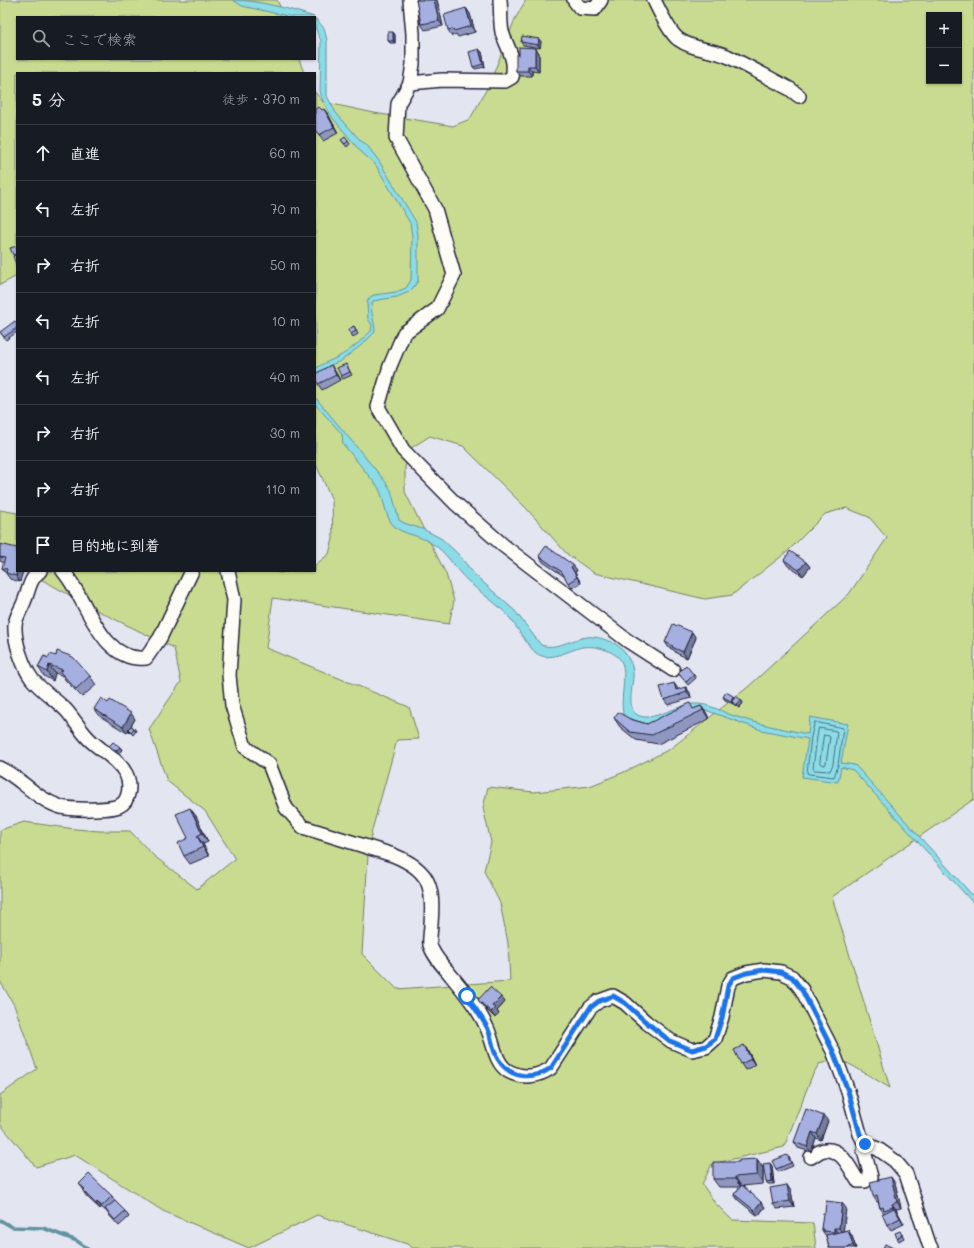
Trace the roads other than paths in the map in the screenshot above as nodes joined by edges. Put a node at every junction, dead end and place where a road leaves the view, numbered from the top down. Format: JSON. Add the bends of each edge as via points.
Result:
{"nodes":[{"id":1,"x":410,"y":0,"type":"edge"},
{"id":2,"x":500,"y":0,"type":"edge"},
{"id":3,"x":574,"y":0,"type":"edge"},
{"id":4,"x":601,"y":0,"type":"edge"},
{"id":5,"x":654,"y":0,"type":"edge"},
{"id":6,"x":410,"y":83,"type":"junction"},
{"id":7,"x":799,"y":96,"type":"dead end"},
{"id":8,"x":39,"y":572,"type":"edge"},
{"id":9,"x":64,"y":572,"type":"edge"},
{"id":10,"x":192,"y":572,"type":"edge"},
{"id":11,"x":228,"y":572,"type":"edge"},
{"id":12,"x":673,"y":670,"type":"dead end"},
{"id":13,"x":0,"y":768,"type":"edge"},
{"id":14,"x":865,"y":1144,"type":"junction"},
{"id":15,"x":811,"y":1157,"type":"dead end"},
{"id":16,"x":931,"y":1248,"type":"edge"}],
"edges":[{"from":1,"to":6,"type":"street","via":[[413,64]]},
{"from":2,"to":6,"type":"street","via":[[502,31],[513,60],[512,77],[505,80]]},
{"from":3,"to":4,"type":"street","via":[[580,8],[595,9]]},
{"from":5,"to":7,"type":"street","via":[[677,39],[694,48],[726,56]]},
{"from":6,"to":12,"type":"street","via":[[398,104],[396,138],[435,209],[454,275],[437,309],[404,333],[390,366],[378,407],[402,450],[455,503],[504,546],[628,641]]},
{"from":8,"to":13,"type":"street","via":[[30,582],[15,625],[21,657],[32,679],[67,711],[89,739],[117,762],[126,774],[130,788],[119,806],[82,810],[62,807],[44,799]]},
{"from":9,"to":10,"type":"street","via":[[109,644],[126,656],[136,659],[146,658],[160,638]]},
{"from":11,"to":14,"type":"street","via":[[234,600],[230,690],[245,747],[269,764],[286,808],[303,827],[393,855],[407,861],[421,872],[429,884],[433,903],[430,945],[487,1028],[497,1058],[507,1070],[519,1076],[530,1076],[542,1074],[551,1068],[590,1008],[599,1001],[613,996],[670,1041],[692,1050],[706,1046],[715,1039],[728,986],[733,978],[764,970],[781,972],[792,977],[802,990],[820,1023],[846,1084]]},
{"from":14,"to":15,"type":"street","via":[[864,1151],[871,1177],[865,1181],[858,1181],[844,1159],[835,1151],[824,1150]]},
{"from":14,"to":16,"type":"street","via":[[878,1149],[895,1161],[906,1174]]}]}
